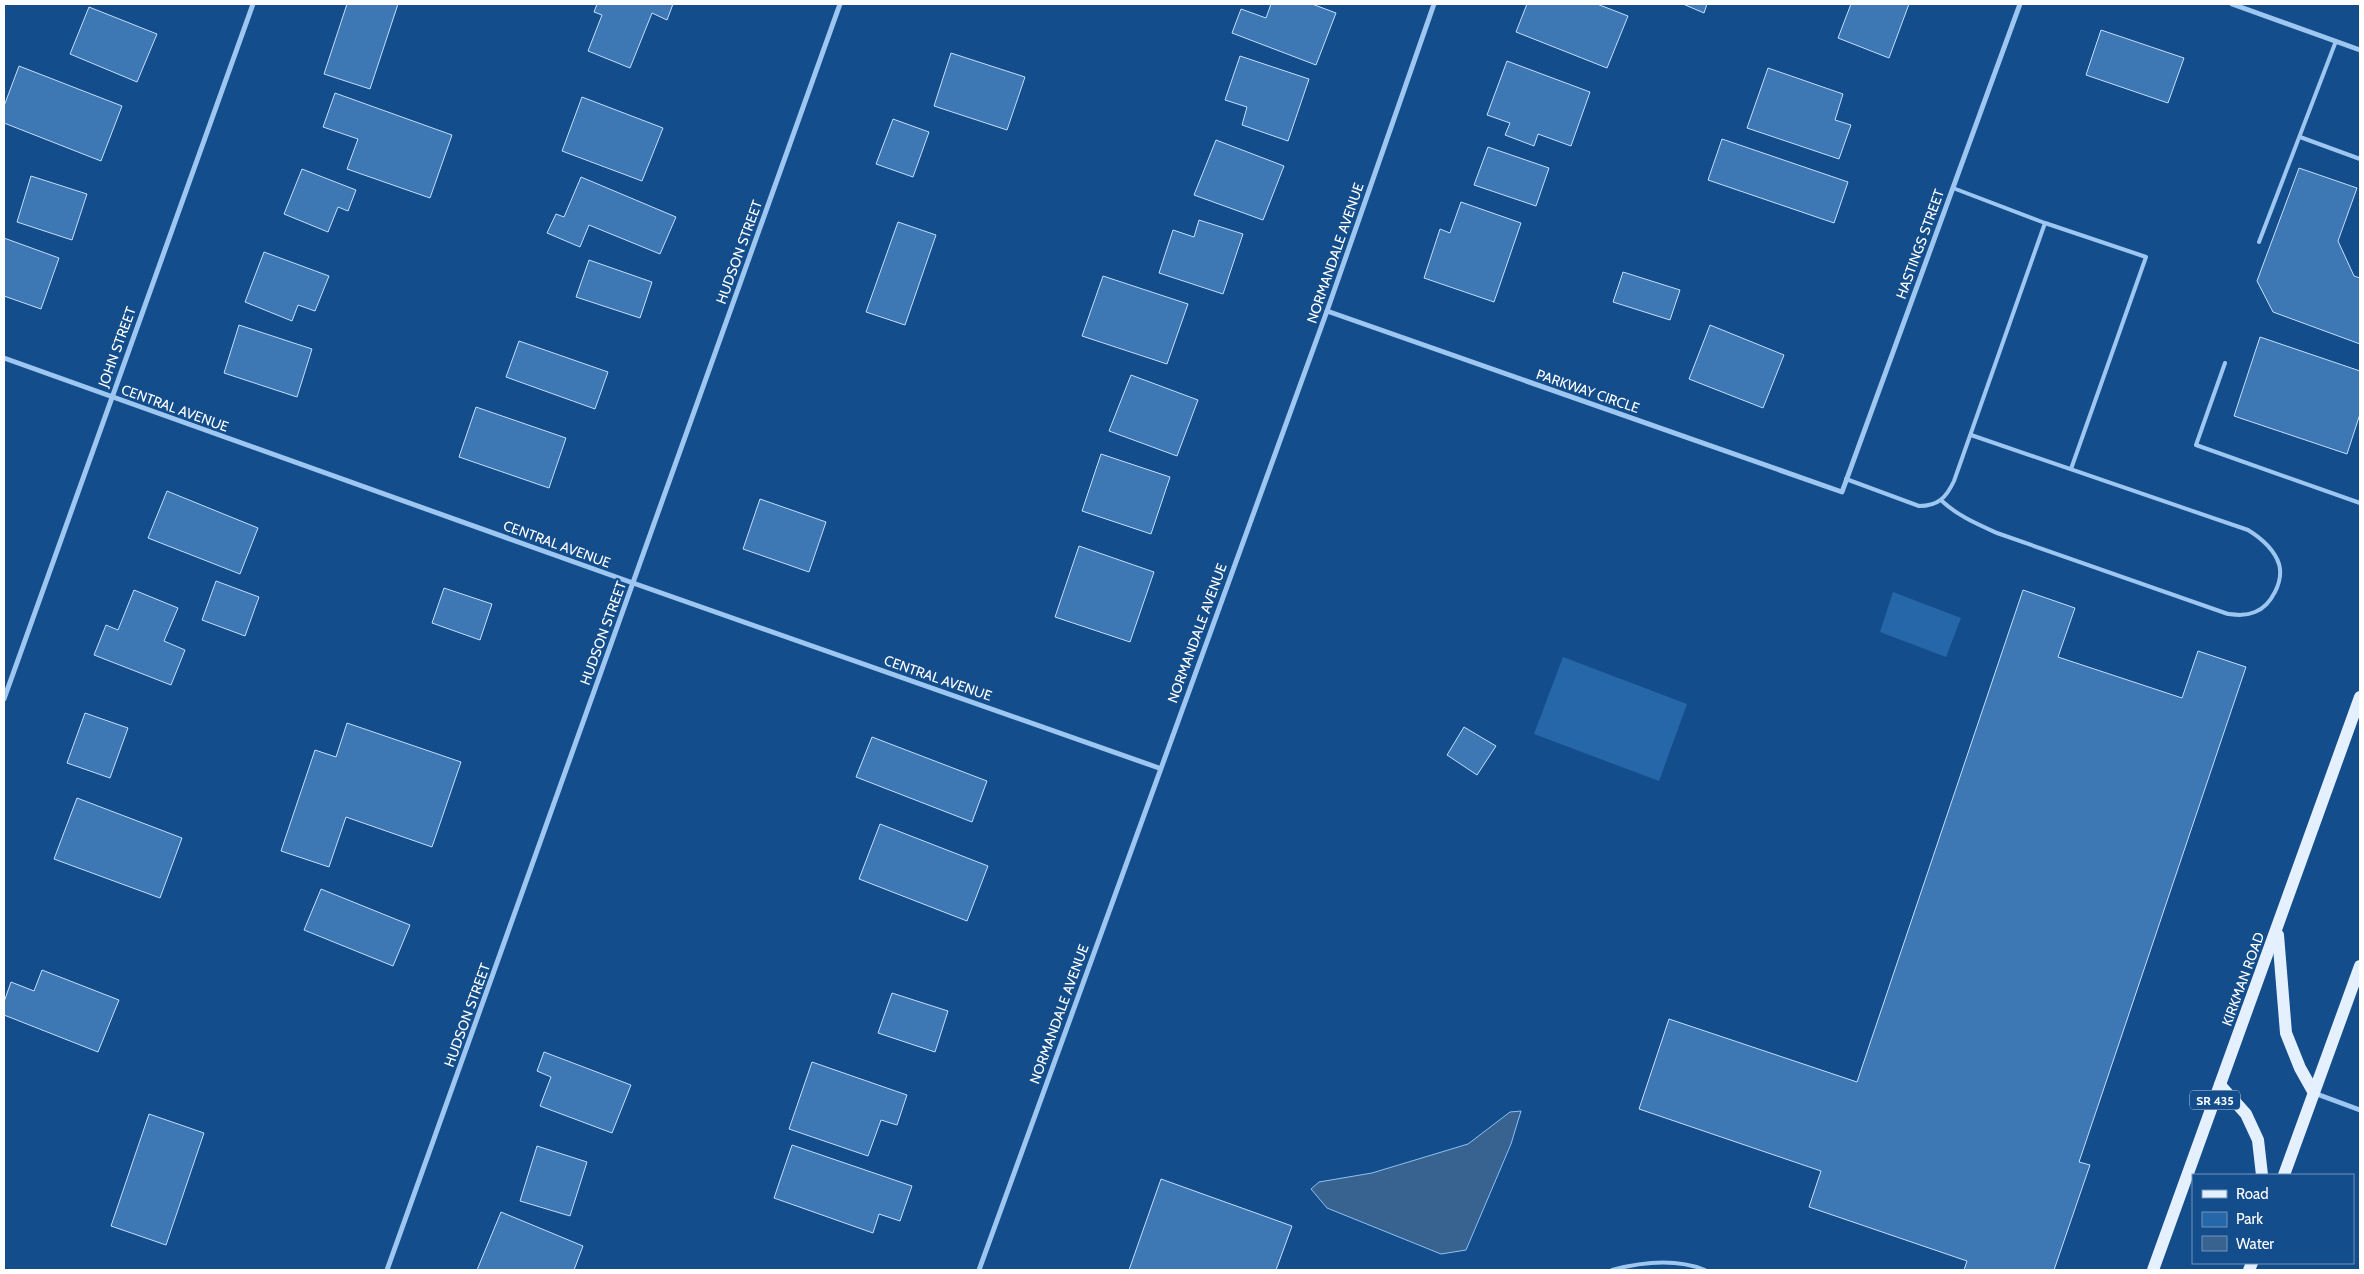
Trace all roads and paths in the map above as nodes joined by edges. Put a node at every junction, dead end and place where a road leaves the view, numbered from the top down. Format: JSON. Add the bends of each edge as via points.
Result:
{"nodes":[{"id":1,"x":253,"y":4,"type":"edge"},
{"id":2,"x":840,"y":4,"type":"edge"},
{"id":3,"x":1434,"y":4,"type":"edge"},
{"id":4,"x":2020,"y":4,"type":"edge"},
{"id":5,"x":2232,"y":4,"type":"edge"},
{"id":6,"x":2336,"y":41,"type":"junction"},
{"id":7,"x":2360,"y":50,"type":"edge"},
{"id":8,"x":2300,"y":138,"type":"junction"},
{"id":9,"x":2360,"y":159,"type":"edge"},
{"id":10,"x":1952,"y":188,"type":"junction"},
{"id":11,"x":2045,"y":222,"type":"junction"},
{"id":12,"x":2259,"y":242,"type":"dead end"},
{"id":13,"x":1327,"y":311,"type":"junction"},
{"id":14,"x":4,"y":358,"type":"edge"},
{"id":15,"x":2225,"y":363,"type":"dead end"},
{"id":16,"x":111,"y":397,"type":"junction"},
{"id":17,"x":1971,"y":435,"type":"junction"},
{"id":18,"x":2071,"y":468,"type":"junction"},
{"id":19,"x":1846,"y":479,"type":"junction"},
{"id":20,"x":1842,"y":492,"type":"joint"},
{"id":21,"x":1942,"y":500,"type":"junction"},
{"id":22,"x":2360,"y":503,"type":"edge"},
{"id":23,"x":633,"y":583,"type":"junction"},
{"id":24,"x":2360,"y":697,"type":"edge"},
{"id":25,"x":4,"y":699,"type":"edge"},
{"id":26,"x":1160,"y":768,"type":"junction"},
{"id":27,"x":2278,"y":930,"type":"junction"},
{"id":28,"x":2360,"y":966,"type":"edge"},
{"id":29,"x":2220,"y":1085,"type":"junction"},
{"id":30,"x":2314,"y":1093,"type":"junction"},
{"id":31,"x":2360,"y":1110,"type":"edge"},
{"id":32,"x":2262,"y":1174,"type":"edge"},
{"id":33,"x":2284,"y":1174,"type":"edge"},
{"id":34,"x":387,"y":1270,"type":"edge"},
{"id":35,"x":979,"y":1270,"type":"edge"},
{"id":36,"x":1612,"y":1270,"type":"edge"},
{"id":37,"x":1705,"y":1270,"type":"edge"},
{"id":38,"x":2153,"y":1270,"type":"edge"}],
"edges":[{"from":1,"to":16,"type":"street","name":"JOHN STREET"},
{"from":2,"to":23,"type":"street","name":"HUDSON STREET"},
{"from":3,"to":13,"type":"street","name":"NORMANDALE AVENUE"},
{"from":4,"to":10,"type":"street","name":"HASTINGS STREET"},
{"from":5,"to":6,"type":"street"},
{"from":6,"to":7,"type":"street"},
{"from":6,"to":8,"type":"lane"},
{"from":8,"to":9,"type":"lane"},
{"from":8,"to":12,"type":"lane"},
{"from":10,"to":11,"type":"lane"},
{"from":10,"to":19,"type":"street","name":"HASTINGS STREET"},
{"from":11,"to":17,"type":"lane"},
{"from":11,"to":18,"type":"lane","via":[[2146,257]]},
{"from":13,"to":20,"type":"street","name":"PARKWAY CIRCLE"},
{"from":13,"to":26,"type":"street","name":"NORMANDALE AVENUE"},
{"from":14,"to":16,"type":"street","name":"CENTRAL AVENUE"},
{"from":15,"to":22,"type":"lane","via":[[2196,445]]},
{"from":16,"to":23,"type":"street","name":"CENTRAL AVENUE"},
{"from":16,"to":25,"type":"street","name":"JOHN STREET"},
{"from":17,"to":18,"type":"lane"},
{"from":17,"to":21,"type":"lane","via":[[1954,481]]},
{"from":18,"to":21,"type":"lane","via":[[2248,530],[2262,539],[2279,564],[2276,592],[2257,612],[2243,616],[2228,614],[1997,533],[1952,511]]},
{"from":19,"to":20,"type":"street","name":"HASTINGS STREET"},
{"from":19,"to":21,"type":"lane","via":[[1920,506],[1931,506]]},
{"from":23,"to":26,"type":"street","name":"CENTRAL AVENUE"},
{"from":23,"to":34,"type":"street","name":"HUDSON STREET"},
{"from":24,"to":27,"type":"main road","name":"KIRKMAN ROAD","number":"SR 435"},
{"from":26,"to":35,"type":"street","name":"NORMANDALE AVENUE"},
{"from":27,"to":29,"type":"main road","name":"KIRKMAN ROAD","number":"SR 435"},
{"from":27,"to":30,"type":"main road","via":[[2286,1033]]},
{"from":28,"to":30,"type":"main road"},
{"from":29,"to":32,"type":"main road","via":[[2246,1114],[2258,1140]]},
{"from":29,"to":38,"type":"main road","name":"KIRKMAN ROAD","number":"SR 435"},
{"from":30,"to":31,"type":"street"},
{"from":30,"to":33,"type":"main road"},
{"from":36,"to":37,"type":"lane","via":[[1650,1262]]}]}
